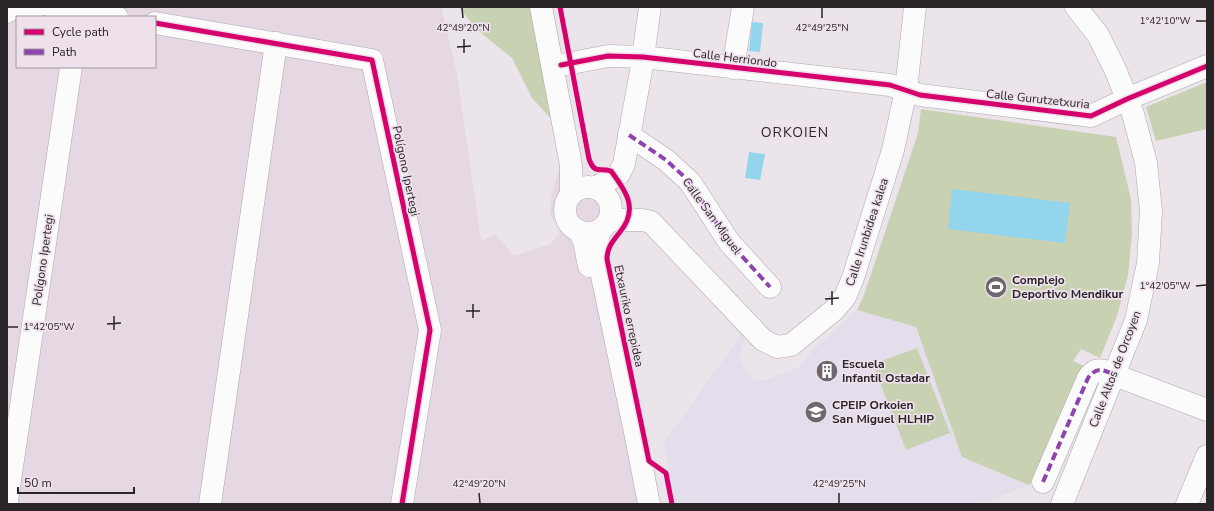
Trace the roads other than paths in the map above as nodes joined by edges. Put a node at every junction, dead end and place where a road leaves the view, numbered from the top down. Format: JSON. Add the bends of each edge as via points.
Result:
{"nodes":[{"id":1,"x":36,"y":7,"type":"edge"},
{"id":2,"x":52,"y":7,"type":"edge"},
{"id":3,"x":541,"y":7,"type":"edge"},
{"id":4,"x":551,"y":7,"type":"edge"},
{"id":5,"x":650,"y":7,"type":"edge"},
{"id":6,"x":743,"y":7,"type":"edge"},
{"id":7,"x":915,"y":7,"type":"edge"},
{"id":8,"x":1076,"y":7,"type":"edge"},
{"id":9,"x":7,"y":12,"type":"edge"},
{"id":10,"x":80,"y":12,"type":"edge"},
{"id":11,"x":110,"y":16,"type":"edge"},
{"id":12,"x":156,"y":23,"type":"edge"},
{"id":13,"x":276,"y":43,"type":"junction"},
{"id":14,"x":643,"y":57,"type":"junction"},
{"id":15,"x":561,"y":64,"type":"junction"},
{"id":16,"x":1207,"y":66,"type":"edge"},
{"id":17,"x":71,"y":68,"type":"edge"},
{"id":18,"x":734,"y":68,"type":"junction"},
{"id":19,"x":906,"y":90,"type":"junction"},
{"id":20,"x":1127,"y":99,"type":"junction"},
{"id":21,"x":629,"y":135,"type":"junction"},
{"id":22,"x":585,"y":189,"type":"junction"},
{"id":23,"x":596,"y":227,"type":"junction"},
{"id":24,"x":770,"y":287,"type":"dead end"},
{"id":25,"x":1114,"y":374,"type":"junction"},
{"id":26,"x":1207,"y":410,"type":"edge"},
{"id":27,"x":1207,"y":456,"type":"edge"},
{"id":28,"x":1043,"y":482,"type":"dead end"},
{"id":29,"x":7,"y":501,"type":"edge"},
{"id":30,"x":210,"y":504,"type":"edge"},
{"id":31,"x":402,"y":504,"type":"edge"},
{"id":32,"x":636,"y":504,"type":"edge"},
{"id":33,"x":649,"y":504,"type":"edge"},
{"id":34,"x":1062,"y":504,"type":"edge"},
{"id":35,"x":1188,"y":504,"type":"edge"}],
"edges":[{"from":1,"to":9,"type":"street","via":[[12,8]]},
{"from":2,"to":10,"type":"street"},
{"from":3,"to":22,"type":"street","via":[[571,165]]},
{"from":4,"to":15,"type":"street"},
{"from":5,"to":14,"type":"street"},
{"from":6,"to":18,"type":"street"},
{"from":7,"to":19,"type":"street","name":"Calle Irunbidea kalea"},
{"from":8,"to":20,"type":"street","name":"Calle Altos de Orcoyen","via":[[1098,34]]},
{"from":10,"to":11,"type":"street"},
{"from":12,"to":13,"type":"street","name":"Polígono Ipertegi"},
{"from":13,"to":30,"type":"street"},
{"from":13,"to":31,"type":"street","name":"Polígono Ipertegi","via":[[372,60],[430,330]]},
{"from":14,"to":15,"type":"street","name":"Calle Herriondo","via":[[608,56]]},
{"from":14,"to":18,"type":"street","name":"Calle Herriondo"},
{"from":14,"to":21,"type":"street"},
{"from":15,"to":22,"type":"street"},
{"from":16,"to":20,"type":"street","name":"Calle Gurutzetxuria"},
{"from":17,"to":29,"type":"street","name":"Polígono Ipertegi"},
{"from":18,"to":19,"type":"street","name":"Calle Herriondo","via":[[890,85]]},
{"from":19,"to":20,"type":"street","name":"Calle Gurutzetxuria","via":[[920,96],[1091,116]]},
{"from":19,"to":23,"type":"street","name":"Calle Irunbidea kalea","via":[[893,150],[853,278],[834,310],[791,345],[777,346],[763,340],[651,222],[642,220]]},
{"from":20,"to":25,"type":"street","name":"Calle Altos de Orcoyen","via":[[1146,163],[1151,212],[1148,263],[1136,320]]},
{"from":21,"to":22,"type":"street","via":[[624,164],[619,174]]},
{"from":21,"to":24,"type":"street","name":"Calle San Miguel","via":[[666,160],[690,182],[729,242]]},
{"from":22,"to":23,"type":"street","via":[[601,190],[609,200],[611,213]]},
{"from":22,"to":23,"type":"street","via":[[567,200],[565,214],[573,227]]},
{"from":23,"to":32,"type":"street","via":[[584,241]]},
{"from":23,"to":33,"type":"street","name":"Etxauriko errepidea","via":[[597,252]]},
{"from":25,"to":26,"type":"street"},
{"from":25,"to":28,"type":"street","via":[[1098,370],[1093,371],[1088,378]]},
{"from":25,"to":34,"type":"street","name":"Calle Altos de Orcoyen"},
{"from":27,"to":35,"type":"street"}]}
